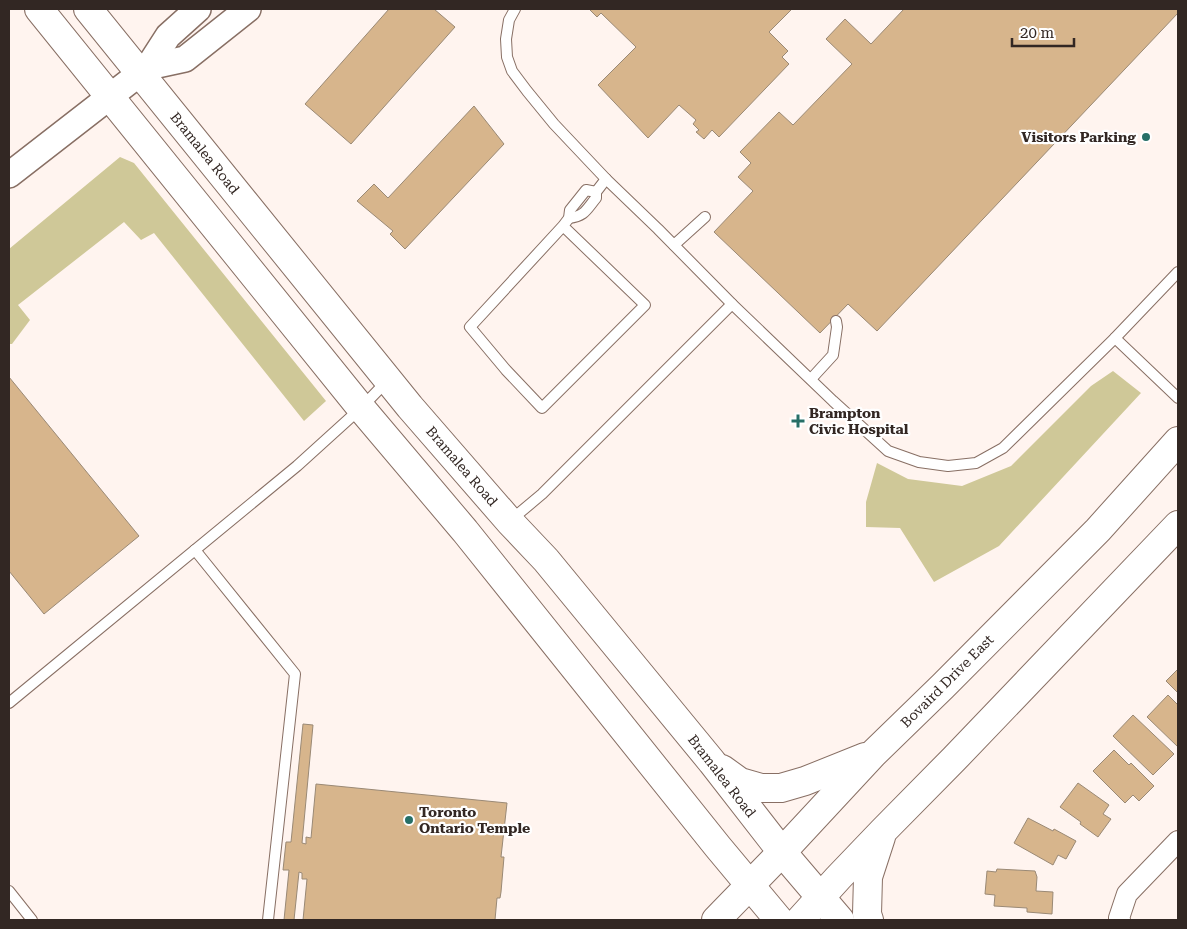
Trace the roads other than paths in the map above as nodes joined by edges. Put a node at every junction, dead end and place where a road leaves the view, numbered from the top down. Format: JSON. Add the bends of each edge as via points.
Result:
{"nodes":[{"id":1,"x":39,"y":9,"type":"edge"},
{"id":2,"x":88,"y":9,"type":"edge"},
{"id":3,"x":198,"y":9,"type":"edge"},
{"id":4,"x":248,"y":9,"type":"edge"},
{"id":5,"x":515,"y":9,"type":"edge"},
{"id":6,"x":144,"y":70,"type":"junction"},
{"id":7,"x":110,"y":96,"type":"junction"},
{"id":8,"x":9,"y":175,"type":"edge"},
{"id":9,"x":606,"y":179,"type":"junction"},
{"id":10,"x":705,"y":217,"type":"dead end"},
{"id":11,"x":566,"y":222,"type":"junction"},
{"id":12,"x":674,"y":246,"type":"junction"},
{"id":13,"x":1178,"y":272,"type":"edge"},
{"id":14,"x":732,"y":304,"type":"junction"},
{"id":15,"x":836,"y":321,"type":"dead end"},
{"id":16,"x":1116,"y":338,"type":"junction"},
{"id":17,"x":811,"y":379,"type":"junction"},
{"id":18,"x":388,"y":380,"type":"junction"},
{"id":19,"x":1178,"y":398,"type":"edge"},
{"id":20,"x":361,"y":408,"type":"junction"},
{"id":21,"x":1178,"y":441,"type":"edge"},
{"id":22,"x":510,"y":522,"type":"junction"},
{"id":23,"x":1178,"y":525,"type":"edge"},
{"id":24,"x":195,"y":550,"type":"junction"},
{"id":25,"x":9,"y":703,"type":"edge"},
{"id":26,"x":873,"y":754,"type":"junction"},
{"id":27,"x":712,"y":762,"type":"junction"},
{"id":28,"x":883,"y":831,"type":"junction"},
{"id":29,"x":1178,"y":841,"type":"edge"},
{"id":30,"x":782,"y":852,"type":"junction"},
{"id":31,"x":750,"y":885,"type":"junction"},
{"id":32,"x":9,"y":891,"type":"edge"},
{"id":33,"x":821,"y":898,"type":"junction"},
{"id":34,"x":32,"y":920,"type":"edge"},
{"id":35,"x":268,"y":920,"type":"edge"},
{"id":36,"x":716,"y":920,"type":"edge"},
{"id":37,"x":779,"y":920,"type":"edge"},
{"id":38,"x":800,"y":920,"type":"edge"},
{"id":39,"x":840,"y":920,"type":"edge"},
{"id":40,"x":869,"y":920,"type":"edge"},
{"id":41,"x":1120,"y":920,"type":"edge"}],
"edges":[{"from":1,"to":7,"type":"main road"},
{"from":2,"to":6,"type":"main road","name":"Bramalea Road"},
{"from":3,"to":6,"type":"street","via":[[168,36]]},
{"from":4,"to":6,"type":"street","via":[[185,59]]},
{"from":5,"to":9,"type":"lane","via":[[509,20],[506,39],[512,71],[548,117]]},
{"from":6,"to":7,"type":"street"},
{"from":6,"to":18,"type":"main road","name":"Bramalea Road"},
{"from":7,"to":8,"type":"street"},
{"from":7,"to":20,"type":"main road"},
{"from":9,"to":11,"type":"lane","via":[[596,192],[586,190],[570,210]]},
{"from":9,"to":12,"type":"lane"},
{"from":10,"to":12,"type":"lane"},
{"from":11,"to":11,"type":"lane","via":[[470,327],[542,408],[645,305]]},
{"from":12,"to":14,"type":"lane"},
{"from":13,"to":16,"type":"lane"},
{"from":14,"to":17,"type":"lane"},
{"from":14,"to":22,"type":"lane"},
{"from":15,"to":17,"type":"lane","via":[[833,355]]},
{"from":16,"to":17,"type":"lane","via":[[1003,448],[976,463],[948,466],[919,462],[888,451]]},
{"from":16,"to":19,"type":"lane"},
{"from":18,"to":20,"type":"lane"},
{"from":18,"to":22,"type":"main road","name":"Bramalea Road"},
{"from":20,"to":24,"type":"lane"},
{"from":20,"to":31,"type":"main road","via":[[465,531]]},
{"from":21,"to":26,"type":"main road","name":"Bovaird Drive East","via":[[1098,530]]},
{"from":22,"to":27,"type":"main road","name":"Bramalea Road","via":[[546,560]]},
{"from":23,"to":28,"type":"main road"},
{"from":24,"to":25,"type":"lane"},
{"from":24,"to":35,"type":"lane","via":[[294,674]]},
{"from":26,"to":27,"type":"main road","via":[[781,788],[761,788],[740,782]]},
{"from":26,"to":30,"type":"main road","name":"Bovaird Drive East"},
{"from":27,"to":30,"type":"main road","name":"Bramalea Road"},
{"from":28,"to":33,"type":"main road"},
{"from":28,"to":40,"type":"main road","via":[[868,877]]},
{"from":29,"to":41,"type":"street","via":[[1127,894]]},
{"from":30,"to":31,"type":"main road","name":"Bovaird Drive East"},
{"from":30,"to":33,"type":"main road","name":"Bramalea Road"},
{"from":31,"to":36,"type":"main road","name":"Bovaird Drive East"},
{"from":31,"to":37,"type":"main road"},
{"from":32,"to":34,"type":"lane"},
{"from":33,"to":38,"type":"main road"},
{"from":33,"to":39,"type":"main road","name":"Bramalea Road"}]}
